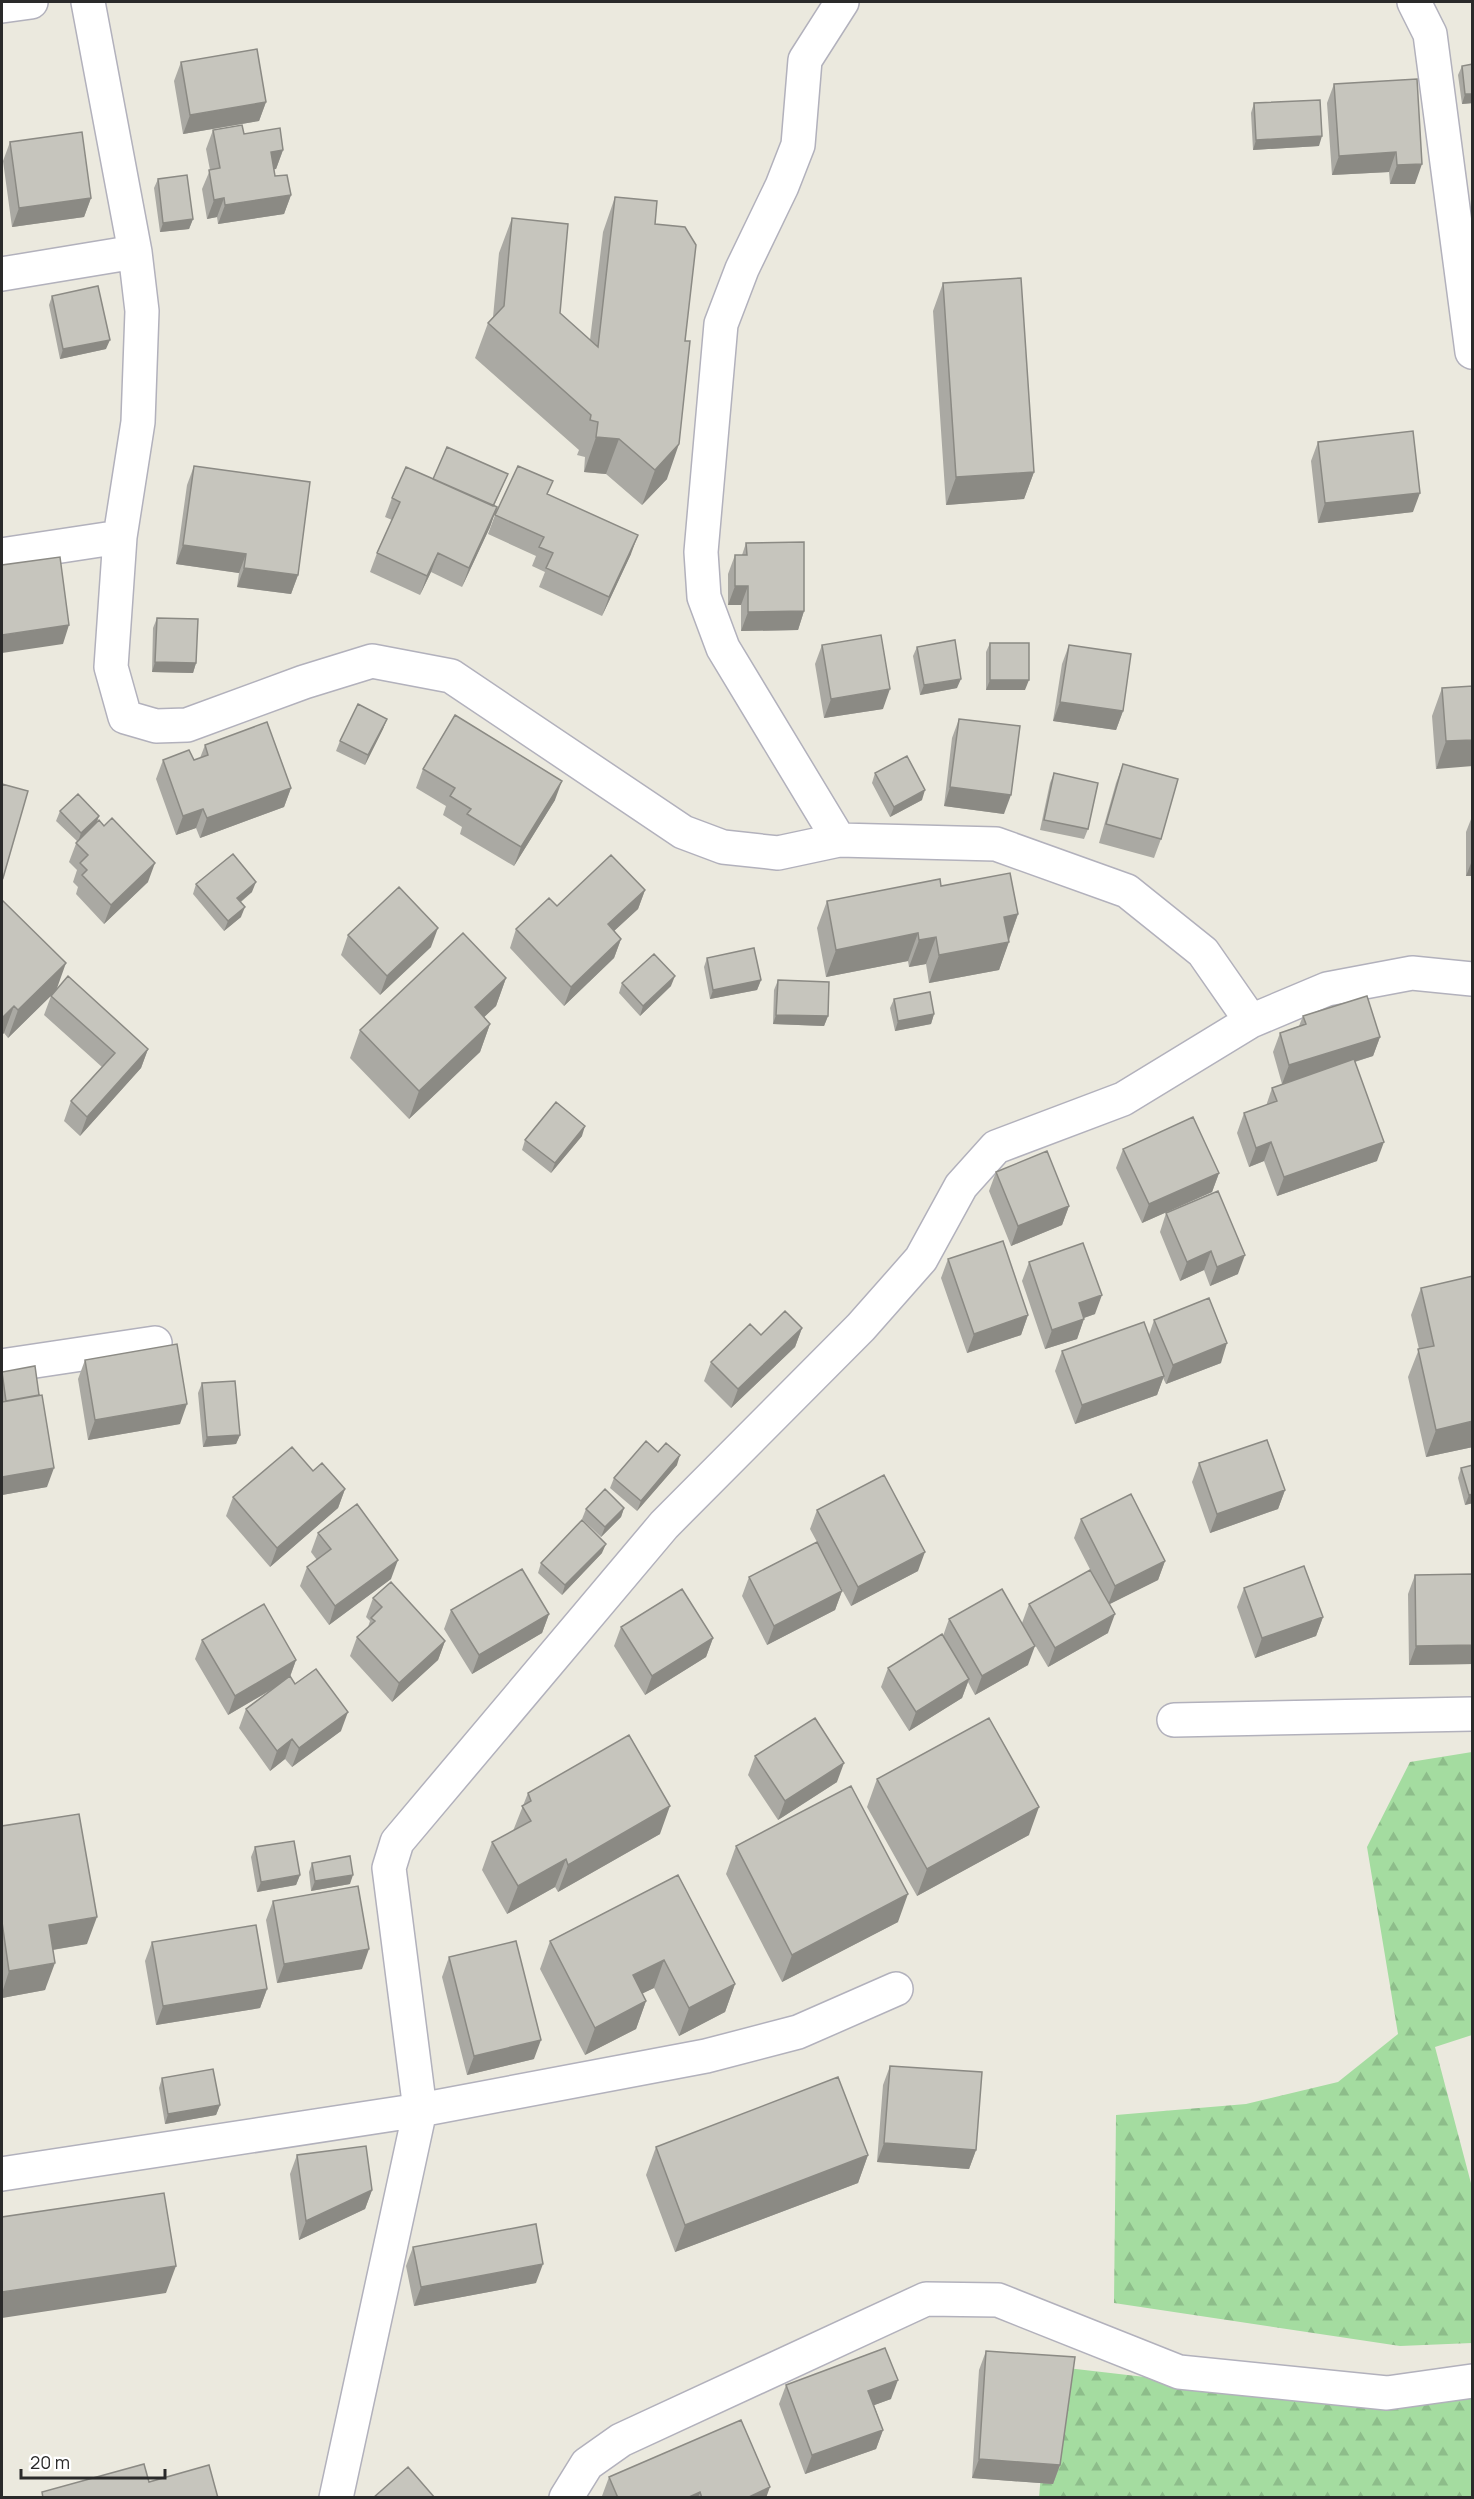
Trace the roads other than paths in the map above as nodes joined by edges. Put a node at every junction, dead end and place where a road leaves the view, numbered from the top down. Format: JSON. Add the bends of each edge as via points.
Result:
{"nodes":[{"id":1,"x":32,"y":2,"type":"edge"},
{"id":2,"x":88,"y":2,"type":"edge"},
{"id":3,"x":842,"y":2,"type":"edge"},
{"id":4,"x":1414,"y":2,"type":"edge"},
{"id":5,"x":2,"y":6,"type":"edge"},
{"id":6,"x":135,"y":252,"type":"junction"},
{"id":7,"x":2,"y":274,"type":"edge"},
{"id":8,"x":1473,"y":352,"type":"edge"},
{"id":9,"x":120,"y":537,"type":"junction"},
{"id":10,"x":2,"y":555,"type":"edge"},
{"id":11,"x":839,"y":840,"type":"junction"},
{"id":12,"x":1473,"y":979,"type":"edge"},
{"id":13,"x":1251,"y":1021,"type":"junction"},
{"id":14,"x":155,"y":1343,"type":"dead end"},
{"id":15,"x":2,"y":1366,"type":"edge"},
{"id":16,"x":1473,"y":1714,"type":"edge"},
{"id":17,"x":1174,"y":1720,"type":"dead end"},
{"id":18,"x":896,"y":1989,"type":"dead end"},
{"id":19,"x":420,"y":2110,"type":"junction"},
{"id":20,"x":2,"y":2174,"type":"edge"},
{"id":21,"x":1473,"y":2381,"type":"edge"},
{"id":22,"x":336,"y":2498,"type":"edge"},
{"id":23,"x":566,"y":2498,"type":"edge"}],
"edges":[{"from":1,"to":5,"type":"street"},
{"from":2,"to":6,"type":"street"},
{"from":3,"to":11,"type":"street","via":[[805,60],[798,145],[721,324],[701,552],[704,597],[723,648]]},
{"from":4,"to":8,"type":"street","via":[[1430,34]]},
{"from":6,"to":7,"type":"street"},
{"from":6,"to":9,"type":"street","via":[[142,311],[138,422]]},
{"from":9,"to":10,"type":"street"},
{"from":9,"to":11,"type":"street","via":[[111,667],[125,717],[156,726],[187,724],[372,661],[451,676],[683,832],[723,847],[778,853]]},
{"from":11,"to":13,"type":"street","via":[[996,844],[1127,891],[1203,952]]},
{"from":12,"to":13,"type":"street","via":[[1413,973],[1338,987]]},
{"from":13,"to":19,"type":"street","via":[[1123,1099],[996,1147],[961,1186],[921,1259],[861,1327],[664,1525],[397,1842],[389,1868]]},
{"from":14,"to":15,"type":"street"},
{"from":16,"to":17,"type":"street"},
{"from":18,"to":19,"type":"street","via":[[798,2032],[706,2056]]},
{"from":19,"to":20,"type":"street"},
{"from":19,"to":22,"type":"street"},
{"from":21,"to":23,"type":"street","via":[[1387,2392],[1179,2372],[998,2300],[926,2299],[621,2440],[587,2464]]}]}
